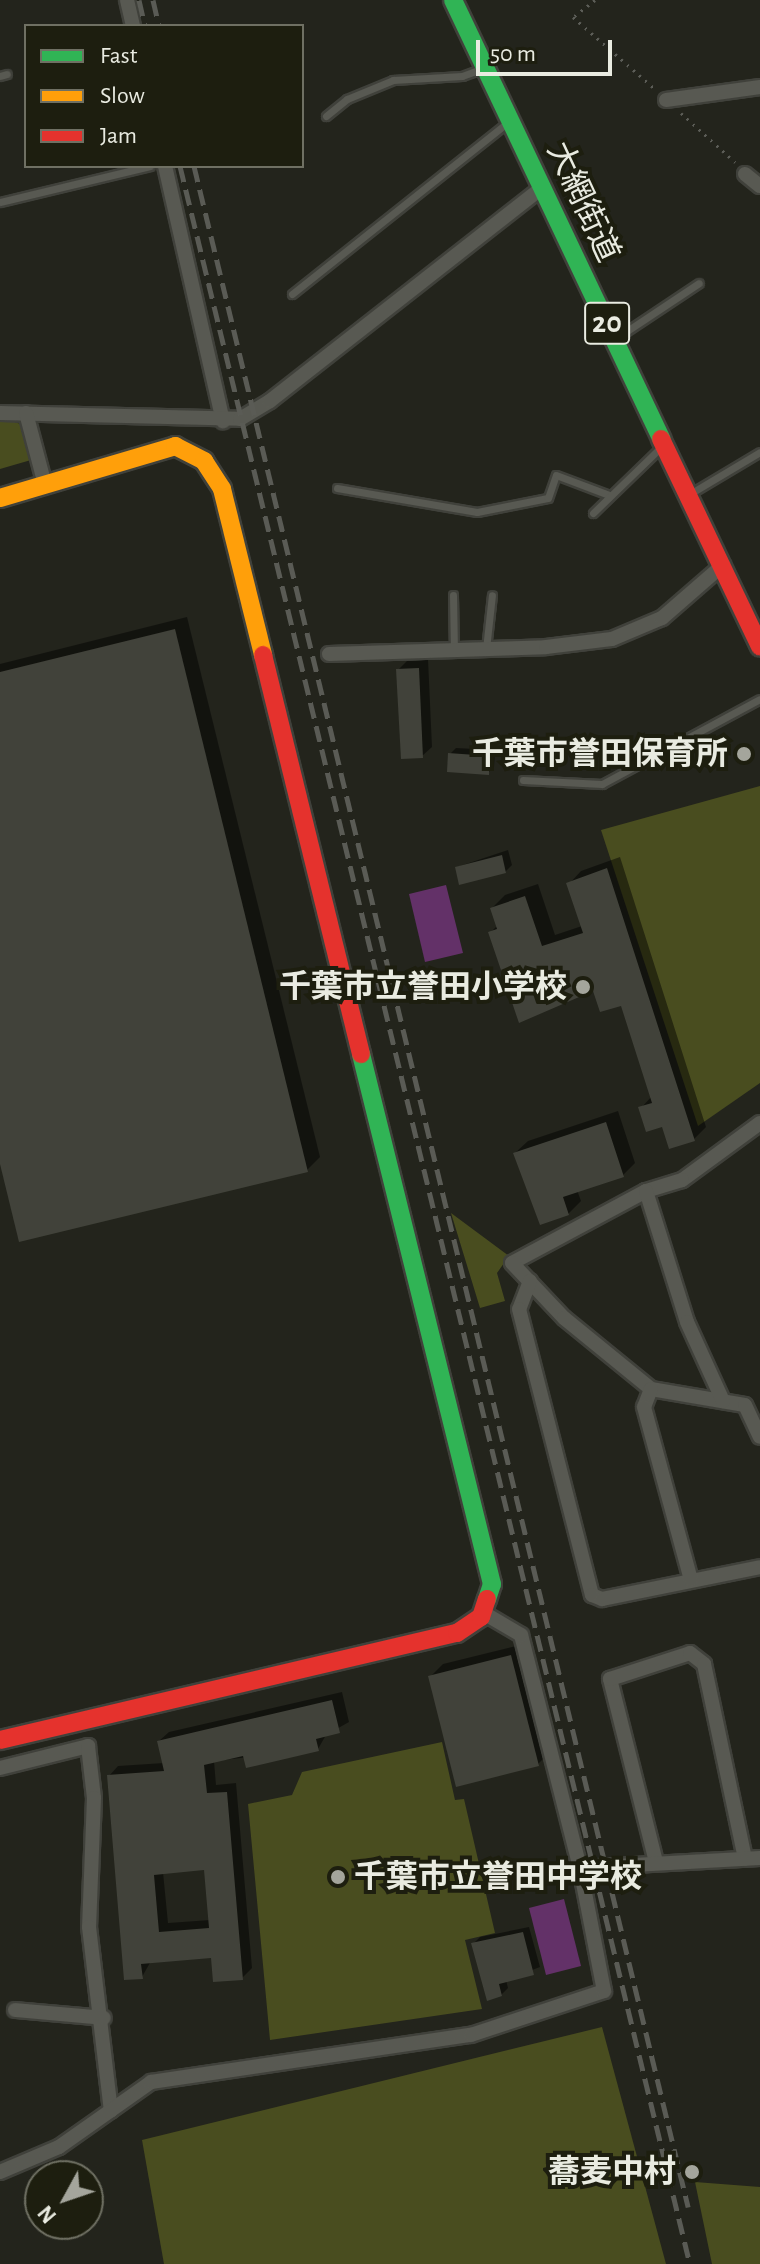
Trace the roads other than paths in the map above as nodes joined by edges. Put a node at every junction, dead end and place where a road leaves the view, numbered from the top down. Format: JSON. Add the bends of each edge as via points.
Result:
{"nodes":[{"id":1,"x":127,"y":0,"type":"edge"},
{"id":2,"x":453,"y":0,"type":"edge"},
{"id":3,"x":133,"y":24,"type":"edge"},
{"id":4,"x":486,"y":67,"type":"junction"},
{"id":5,"x":760,"y":87,"type":"edge"},
{"id":6,"x":666,"y":100,"type":"dead end"},
{"id":7,"x":326,"y":116,"type":"dead end"},
{"id":8,"x":511,"y":120,"type":"junction"},
{"id":9,"x":142,"y":168,"type":"edge"},
{"id":10,"x":165,"y":168,"type":"edge"},
{"id":11,"x":745,"y":174,"type":"dead end"},
{"id":12,"x":760,"y":186,"type":"edge"},
{"id":13,"x":543,"y":187,"type":"junction"},
{"id":14,"x":0,"y":202,"type":"edge"},
{"id":15,"x":699,"y":283,"type":"dead end"},
{"id":16,"x":292,"y":294,"type":"dead end"},
{"id":17,"x":615,"y":339,"type":"junction"},
{"id":18,"x":0,"y":413,"type":"edge"},
{"id":19,"x":26,"y":413,"type":"junction"},
{"id":20,"x":223,"y":422,"type":"junction"},
{"id":21,"x":667,"y":442,"type":"junction"},
{"id":22,"x":760,"y":452,"type":"edge"},
{"id":23,"x":45,"y":485,"type":"junction"},
{"id":24,"x":337,"y":488,"type":"dead end"},
{"id":25,"x":690,"y":494,"type":"junction"},
{"id":26,"x":609,"y":495,"type":"junction"},
{"id":27,"x":0,"y":498,"type":"edge"},
{"id":28,"x":593,"y":513,"type":"dead end"},
{"id":29,"x":723,"y":565,"type":"junction"},
{"id":30,"x":453,"y":595,"type":"dead end"},
{"id":31,"x":492,"y":595,"type":"dead end"},
{"id":32,"x":760,"y":647,"type":"edge"},
{"id":33,"x":486,"y":649,"type":"junction"},
{"id":34,"x":454,"y":650,"type":"junction"},
{"id":35,"x":329,"y":654,"type":"dead end"},
{"id":36,"x":760,"y":699,"type":"edge"},
{"id":37,"x":523,"y":780,"type":"dead end"},
{"id":38,"x":760,"y":1123,"type":"edge"},
{"id":39,"x":646,"y":1191,"type":"junction"},
{"id":40,"x":530,"y":1281,"type":"junction"},
{"id":41,"x":651,"y":1389,"type":"junction"},
{"id":42,"x":723,"y":1401,"type":"junction"},
{"id":43,"x":760,"y":1437,"type":"edge"},
{"id":44,"x":760,"y":1567,"type":"edge"},
{"id":45,"x":691,"y":1580,"type":"junction"},
{"id":46,"x":482,"y":1612,"type":"junction"},
{"id":47,"x":0,"y":1740,"type":"edge"},
{"id":48,"x":0,"y":1768,"type":"edge"},
{"id":49,"x":753,"y":1858,"type":"edge"},
{"id":50,"x":656,"y":1862,"type":"junction"},
{"id":51,"x":580,"y":1868,"type":"junction"},
{"id":52,"x":15,"y":2010,"type":"dead end"},
{"id":53,"x":104,"y":2018,"type":"junction"},
{"id":54,"x":111,"y":2111,"type":"junction"},
{"id":55,"x":0,"y":2172,"type":"edge"}],
"edges":[{"from":1,"to":3,"type":"street"},
{"from":2,"to":4,"type":"street","name":"大網街道","number":"20"},
{"from":4,"to":7,"type":"lane","via":[[405,84],[393,80],[347,99]]},
{"from":4,"to":8,"type":"street","name":"大網街道","number":"20"},
{"from":5,"to":6,"type":"street"},
{"from":8,"to":13,"type":"street","name":"大網街道","number":"20"},
{"from":8,"to":16,"type":"lane"},
{"from":9,"to":14,"type":"lane"},
{"from":10,"to":20,"type":"street"},
{"from":11,"to":12,"type":"street"},
{"from":13,"to":17,"type":"street","name":"大網街道","number":"20"},
{"from":13,"to":20,"type":"street","via":[[270,401],[240,419]]},
{"from":15,"to":17,"type":"lane"},
{"from":17,"to":21,"type":"street","name":"大網街道","number":"20"},
{"from":18,"to":19,"type":"street"},
{"from":19,"to":20,"type":"street"},
{"from":19,"to":23,"type":"street"},
{"from":21,"to":25,"type":"street","name":"大網街道","number":"20"},
{"from":21,"to":26,"type":"lane"},
{"from":22,"to":25,"type":"lane"},
{"from":23,"to":27,"type":"street"},
{"from":23,"to":46,"type":"street","via":[[175,446],[204,461],[222,489],[492,1584]]},
{"from":24,"to":26,"type":"lane","via":[[477,512],[548,498],[556,475]]},
{"from":25,"to":29,"type":"street","name":"大網街道","number":"20"},
{"from":26,"to":28,"type":"lane"},
{"from":29,"to":32,"type":"street","name":"大網街道","number":"20"},
{"from":29,"to":33,"type":"street","via":[[644,628],[612,639]]},
{"from":30,"to":34,"type":"lane"},
{"from":31,"to":33,"type":"lane"},
{"from":33,"to":34,"type":"street"},
{"from":34,"to":35,"type":"street"},
{"from":36,"to":37,"type":"lane","via":[[602,784]]},
{"from":38,"to":39,"type":"street","via":[[682,1180]]},
{"from":39,"to":40,"type":"street","via":[[512,1263]]},
{"from":39,"to":42,"type":"street","via":[[687,1322]]},
{"from":40,"to":41,"type":"street","via":[[564,1318]]},
{"from":40,"to":45,"type":"street","via":[[519,1309],[592,1595],[602,1599]]},
{"from":41,"to":42,"type":"street"},
{"from":41,"to":45,"type":"street","via":[[644,1407]]},
{"from":42,"to":43,"type":"street","via":[[745,1405]]},
{"from":44,"to":45,"type":"street"},
{"from":46,"to":47,"type":"street","via":[[457,1633]]},
{"from":46,"to":51,"type":"street","via":[[521,1635]]},
{"from":48,"to":53,"type":"street","via":[[88,1746],[94,1798],[89,1927]]},
{"from":49,"to":50,"type":"street"},
{"from":49,"to":50,"type":"street","via":[[704,1664],[690,1653],[610,1679]]},
{"from":50,"to":51,"type":"street"},
{"from":51,"to":54,"type":"street","via":[[604,1991],[471,2035],[151,2082]]},
{"from":52,"to":53,"type":"street"},
{"from":53,"to":54,"type":"street"},
{"from":54,"to":55,"type":"street","via":[[59,2147]]}]}
